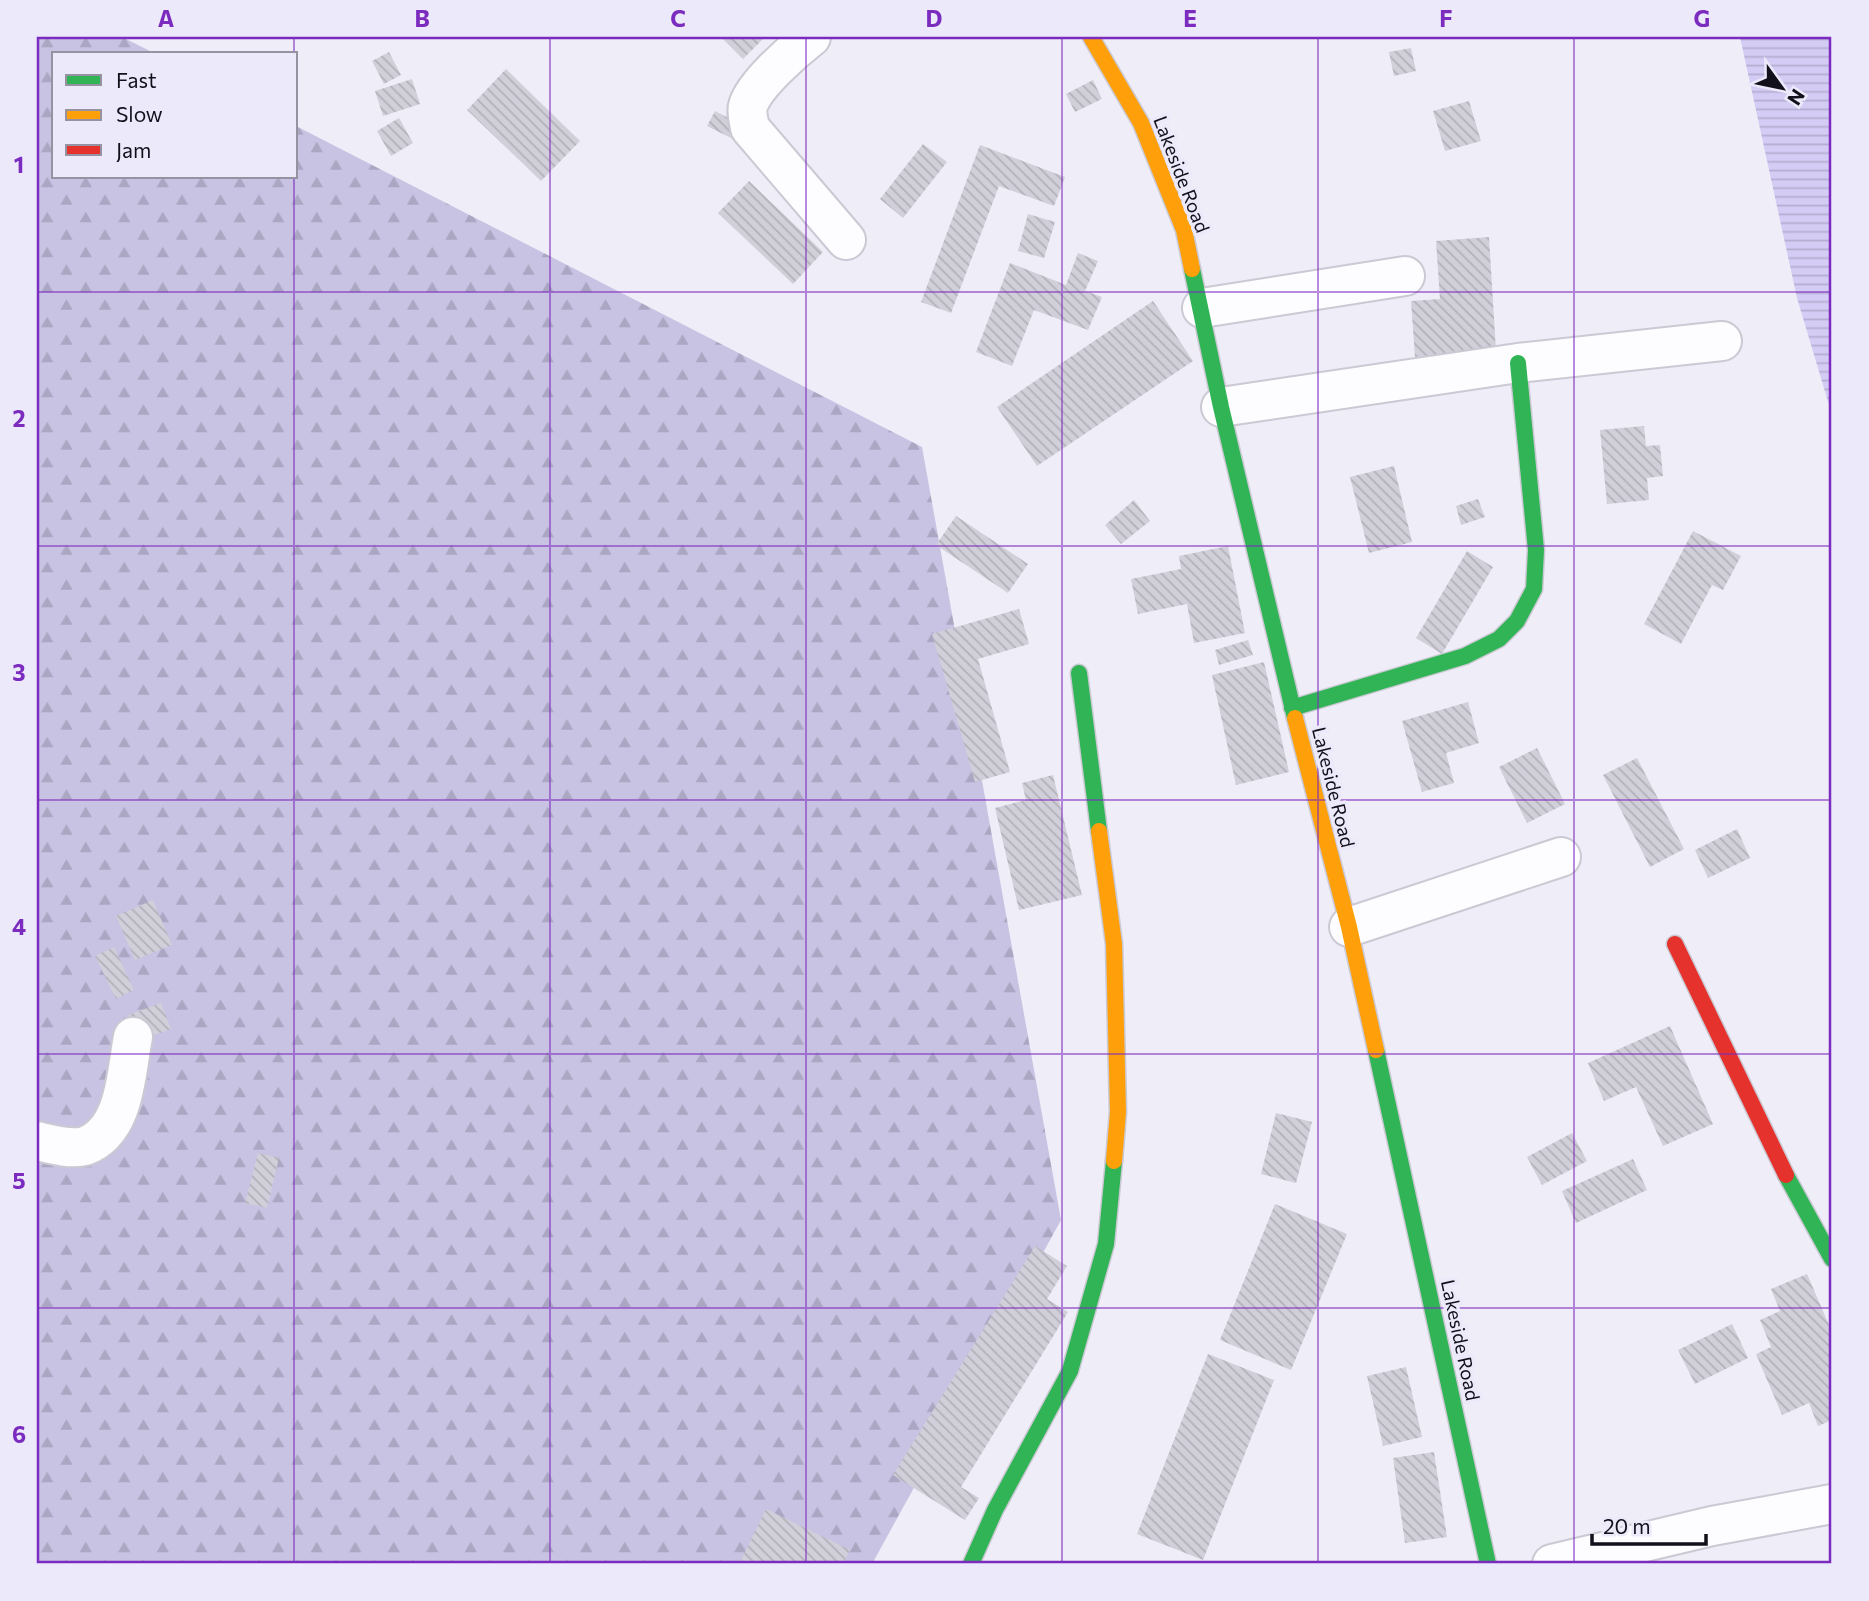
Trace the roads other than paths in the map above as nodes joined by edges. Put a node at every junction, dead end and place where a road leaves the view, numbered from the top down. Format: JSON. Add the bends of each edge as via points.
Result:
{"nodes":[{"id":1,"x":811,"y":37,"type":"edge"},
{"id":2,"x":1091,"y":37,"type":"edge"},
{"id":3,"x":846,"y":240,"type":"dead end"},
{"id":4,"x":1405,"y":276,"type":"dead end"},
{"id":5,"x":1202,"y":308,"type":"junction"},
{"id":6,"x":1721,"y":341,"type":"dead end"},
{"id":7,"x":1518,"y":363,"type":"junction"},
{"id":8,"x":1221,"y":407,"type":"junction"},
{"id":9,"x":1079,"y":673,"type":"dead end"},
{"id":10,"x":1292,"y":708,"type":"junction"},
{"id":11,"x":1561,"y":857,"type":"dead end"},
{"id":12,"x":1349,"y":928,"type":"junction"},
{"id":13,"x":1675,"y":944,"type":"dead end"},
{"id":14,"x":133,"y":1037,"type":"dead end"},
{"id":15,"x":37,"y":1141,"type":"edge"},
{"id":16,"x":1832,"y":1259,"type":"edge"},
{"id":17,"x":1832,"y":1504,"type":"edge"},
{"id":18,"x":971,"y":1564,"type":"edge"},
{"id":19,"x":1488,"y":1564,"type":"edge"},
{"id":20,"x":1552,"y":1564,"type":"edge"}],
"edges":[{"from":1,"to":3,"type":"street","via":[[759,88],[748,107],[750,128]]},
{"from":2,"to":5,"type":"street","name":"Lakeside Road","via":[[1141,123],[1184,230]]},
{"from":4,"to":5,"type":"street"},
{"from":5,"to":8,"type":"street","name":"Lakeside Road"},
{"from":6,"to":7,"type":"street"},
{"from":7,"to":8,"type":"street"},
{"from":7,"to":10,"type":"street","via":[[1536,550],[1534,589],[1522,613],[1499,639],[1465,656]]},
{"from":8,"to":10,"type":"street","name":"Lakeside Road"},
{"from":9,"to":18,"type":"street","via":[[1114,944],[1118,1112],[1105,1244],[1070,1371]]},
{"from":10,"to":12,"type":"street","name":"Lakeside Road"},
{"from":11,"to":12,"type":"street"},
{"from":12,"to":19,"type":"street","name":"Lakeside Road"},
{"from":13,"to":16,"type":"street"},
{"from":14,"to":15,"type":"street","via":[[115,1119],[103,1134],[84,1146]]},
{"from":17,"to":20,"type":"street","via":[[1712,1526]]}]}
